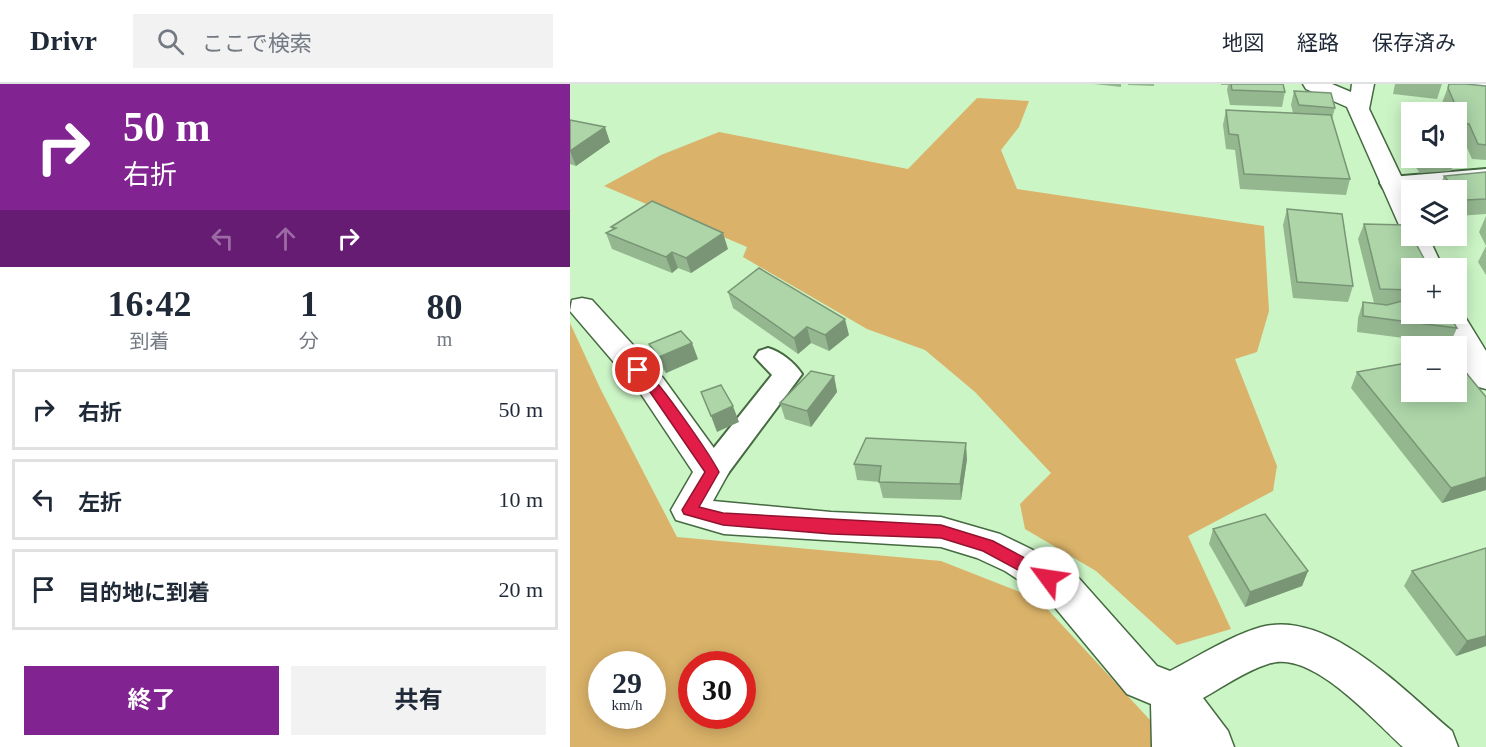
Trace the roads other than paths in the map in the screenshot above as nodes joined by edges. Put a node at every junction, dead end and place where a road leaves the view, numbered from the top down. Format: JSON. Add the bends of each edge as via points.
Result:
{"nodes":[{"id":1,"x":1314,"y":84,"type":"edge"},
{"id":2,"x":1470,"y":84,"type":"edge"},
{"id":3,"x":1486,"y":86,"type":"edge"},
{"id":4,"x":1361,"y":94,"type":"edge"},
{"id":5,"x":1486,"y":175,"type":"edge"},
{"id":6,"x":1391,"y":183,"type":"junction"},
{"id":7,"x":1401,"y":204,"type":"edge"},
{"id":8,"x":576,"y":306,"type":"edge"},
{"id":9,"x":1458,"y":324,"type":"edge"},
{"id":10,"x":1478,"y":347,"type":"edge"},
{"id":11,"x":768,"y":357,"type":"dead end"},
{"id":12,"x":1486,"y":378,"type":"edge"},
{"id":13,"x":712,"y":472,"type":"junction"},
{"id":14,"x":1172,"y":692,"type":"junction"},
{"id":15,"x":1174,"y":747,"type":"edge"},
{"id":16,"x":1212,"y":747,"type":"edge"},
{"id":17,"x":1436,"y":747,"type":"edge"}],
"edges":[{"from":1,"to":4,"type":"street"},
{"from":2,"to":3,"type":"lane"},
{"from":4,"to":6,"type":"street","via":[[1358,109]]},
{"from":5,"to":6,"type":"lane"},
{"from":6,"to":7,"type":"street"},
{"from":8,"to":13,"type":"street","via":[[652,386]]},
{"from":9,"to":10,"type":"street"},
{"from":10,"to":12,"type":"street"},
{"from":11,"to":13,"type":"lane","via":[[788,374]]},
{"from":13,"to":14,"type":"street","via":[[690,510],[723,519],[941,532],[1018,560],[1062,587],[1142,681]]},
{"from":14,"to":15,"type":"street"},
{"from":14,"to":16,"type":"street"},
{"from":14,"to":17,"type":"street","via":[[1261,646],[1282,642],[1308,648],[1340,664]]}]}
